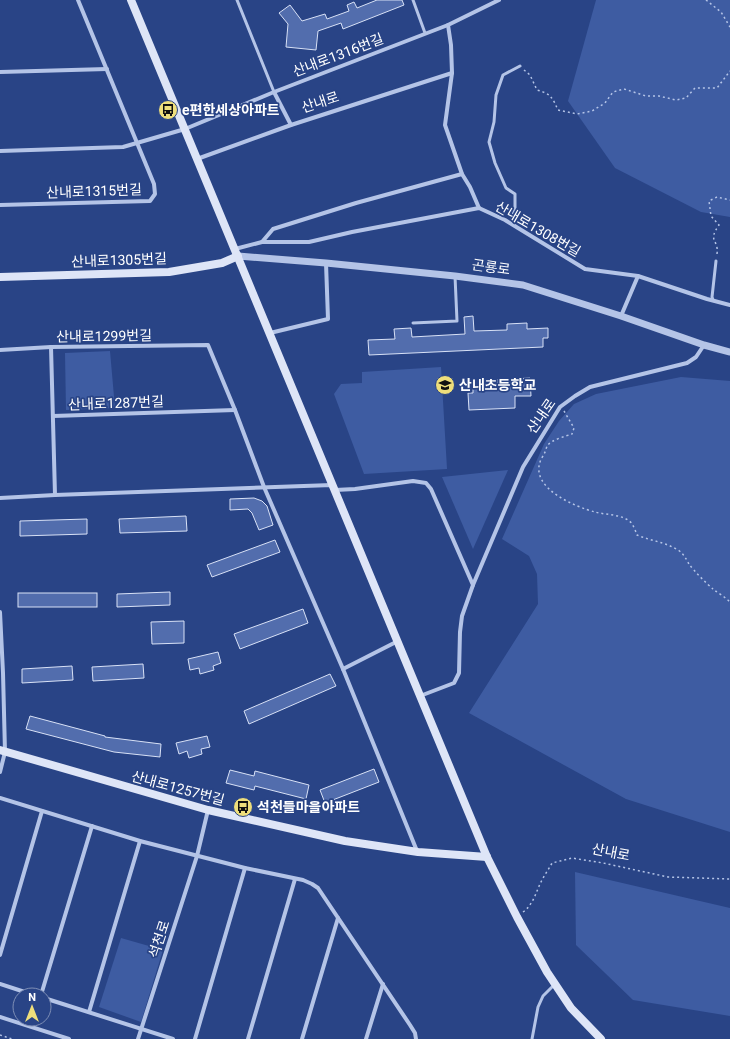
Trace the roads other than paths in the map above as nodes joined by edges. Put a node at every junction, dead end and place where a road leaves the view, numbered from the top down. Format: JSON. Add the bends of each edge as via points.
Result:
{"nodes":[{"id":1,"x":78,"y":0,"type":"edge"},
{"id":2,"x":131,"y":0,"type":"edge"},
{"id":3,"x":237,"y":0,"type":"edge"},
{"id":4,"x":413,"y":0,"type":"edge"},
{"id":5,"x":499,"y":0,"type":"edge"},
{"id":6,"x":448,"y":25,"type":"junction"},
{"id":7,"x":425,"y":33,"type":"junction"},
{"id":8,"x":520,"y":66,"type":"road end"},
{"id":9,"x":107,"y":69,"type":"junction"},
{"id":10,"x":0,"y":72,"type":"edge"},
{"id":11,"x":452,"y":73,"type":"junction"},
{"id":12,"x":274,"y":92,"type":"junction"},
{"id":13,"x":291,"y":125,"type":"junction"},
{"id":14,"x":185,"y":129,"type":"junction"},
{"id":15,"x":137,"y":142,"type":"junction"},
{"id":16,"x":0,"y":151,"type":"edge"},
{"id":17,"x":197,"y":159,"type":"junction"},
{"id":18,"x":462,"y":174,"type":"junction"},
{"id":19,"x":0,"y":206,"type":"edge"},
{"id":20,"x":479,"y":208,"type":"junction"},
{"id":21,"x":511,"y":223,"type":"junction"},
{"id":22,"x":262,"y":242,"type":"junction"},
{"id":23,"x":236,"y":252,"type":"junction"},
{"id":24,"x":716,"y":261,"type":"road end"},
{"id":25,"x":326,"y":263,"type":"junction"},
{"id":26,"x":0,"y":276,"type":"edge"},
{"id":27,"x":455,"y":276,"type":"junction"},
{"id":28,"x":638,"y":276,"type":"junction"},
{"id":29,"x":713,"y":300,"type":"junction"},
{"id":30,"x":730,"y":305,"type":"edge"},
{"id":31,"x":621,"y":316,"type":"junction"},
{"id":32,"x":413,"y":323,"type":"dead end"},
{"id":33,"x":270,"y":333,"type":"junction"},
{"id":34,"x":704,"y":345,"type":"junction"},
{"id":35,"x":51,"y":347,"type":"junction"},
{"id":36,"x":0,"y":350,"type":"edge"},
{"id":37,"x":730,"y":352,"type":"edge"},
{"id":38,"x":235,"y":410,"type":"junction"},
{"id":39,"x":53,"y":416,"type":"junction"},
{"id":40,"x":264,"y":487,"type":"junction"},
{"id":41,"x":335,"y":490,"type":"junction"},
{"id":42,"x":55,"y":495,"type":"junction"},
{"id":43,"x":0,"y":498,"type":"edge"},
{"id":44,"x":473,"y":585,"type":"junction"},
{"id":45,"x":0,"y":612,"type":"edge"},
{"id":46,"x":398,"y":641,"type":"junction"},
{"id":47,"x":344,"y":669,"type":"junction"},
{"id":48,"x":2,"y":673,"type":"edge"},
{"id":49,"x":420,"y":696,"type":"junction"},
{"id":50,"x":3,"y":751,"type":"edge"},
{"id":51,"x":0,"y":772,"type":"edge"},
{"id":52,"x":0,"y":798,"type":"edge"},
{"id":53,"x":208,"y":810,"type":"junction"},
{"id":54,"x":42,"y":811,"type":"junction"},
{"id":55,"x":92,"y":826,"type":"junction"},
{"id":56,"x":140,"y":841,"type":"junction"},
{"id":57,"x":418,"y":852,"type":"junction"},
{"id":58,"x":197,"y":856,"type":"junction"},
{"id":59,"x":488,"y":857,"type":"junction"},
{"id":60,"x":245,"y":868,"type":"junction"},
{"id":61,"x":295,"y":879,"type":"junction"},
{"id":62,"x":338,"y":918,"type":"junction"},
{"id":63,"x":0,"y":955,"type":"edge"},
{"id":64,"x":555,"y":983,"type":"junction"},
{"id":65,"x":0,"y":984,"type":"edge"},
{"id":66,"x":383,"y":984,"type":"junction"},
{"id":67,"x":43,"y":987,"type":"edge"},
{"id":68,"x":12,"y":988,"type":"edge"},
{"id":69,"x":52,"y":1000,"type":"edge"},
{"id":70,"x":89,"y":1012,"type":"junction"},
{"id":71,"x":0,"y":1017,"type":"edge"},
{"id":72,"x":141,"y":1029,"type":"junction"},
{"id":73,"x":69,"y":1039,"type":"edge"},
{"id":74,"x":138,"y":1039,"type":"edge"},
{"id":75,"x":173,"y":1039,"type":"edge"},
{"id":76,"x":195,"y":1039,"type":"edge"},
{"id":77,"x":248,"y":1039,"type":"edge"},
{"id":78,"x":302,"y":1039,"type":"edge"},
{"id":79,"x":366,"y":1039,"type":"edge"},
{"id":80,"x":416,"y":1039,"type":"edge"},
{"id":81,"x":532,"y":1039,"type":"edge"},
{"id":82,"x":601,"y":1039,"type":"edge"}],
"edges":[{"from":1,"to":9,"type":"street","name":"산내로1315번길"},
{"from":2,"to":14,"type":"main road"},
{"from":3,"to":12,"type":"lane"},
{"from":4,"to":7,"type":"lane"},
{"from":5,"to":6,"type":"street","name":"산내로1316번길"},
{"from":6,"to":7,"type":"street","name":"산내로1316번길"},
{"from":6,"to":11,"type":"street"},
{"from":7,"to":12,"type":"street","name":"산내로1316번길"},
{"from":8,"to":21,"type":"lane","via":[[503,75],[496,95],[489,142],[506,188],[515,194]]},
{"from":9,"to":10,"type":"street"},
{"from":9,"to":15,"type":"street","name":"산내로1315번길"},
{"from":11,"to":13,"type":"street","name":"산내로"},
{"from":11,"to":18,"type":"street","via":[[446,125]]},
{"from":12,"to":13,"type":"street"},
{"from":12,"to":14,"type":"street","name":"산내로1316번길"},
{"from":13,"to":17,"type":"street","name":"산내로"},
{"from":14,"to":15,"type":"street"},
{"from":14,"to":17,"type":"main road"},
{"from":15,"to":16,"type":"street","via":[[123,147]]},
{"from":15,"to":19,"type":"street","name":"산내로1315번길","via":[[154,184],[156,194],[150,201]]},
{"from":17,"to":23,"type":"main road"},
{"from":18,"to":20,"type":"street"},
{"from":18,"to":22,"type":"street","via":[[273,229]]},
{"from":20,"to":21,"type":"street","name":"산내로1308번길"},
{"from":20,"to":22,"type":"street","name":"산내로1308번길","via":[[308,242]]},
{"from":21,"to":28,"type":"street","name":"산내로1308번길","via":[[586,269]]},
{"from":22,"to":23,"type":"street","name":"산내로1308번길"},
{"from":23,"to":25,"type":"street","name":"곤룡로"},
{"from":23,"to":26,"type":"main road","name":"산내로1305번길","via":[[222,263],[170,272]]},
{"from":23,"to":33,"type":"main road"},
{"from":24,"to":29,"type":"lane"},
{"from":25,"to":27,"type":"street","name":"곤룡로"},
{"from":25,"to":33,"type":"street","via":[[328,318]]},
{"from":27,"to":31,"type":"street","name":"곤룡로","via":[[523,285]]},
{"from":27,"to":32,"type":"lane","via":[[457,321]]},
{"from":28,"to":29,"type":"street","name":"산내로1308번길"},
{"from":28,"to":31,"type":"street"},
{"from":29,"to":30,"type":"street","name":"산내로1308번길"},
{"from":31,"to":34,"type":"street","name":"곤룡로"},
{"from":33,"to":41,"type":"main road"},
{"from":34,"to":37,"type":"street","name":"곤룡로"},
{"from":34,"to":44,"type":"street","name":"산내로","via":[[696,357],[687,363],[590,387],[560,407],[523,467]]},
{"from":35,"to":36,"type":"street","name":"산내로1299번길"},
{"from":35,"to":38,"type":"street","name":"산내로1299번길","via":[[208,345]]},
{"from":35,"to":39,"type":"street"},
{"from":38,"to":39,"type":"street","name":"산내로1287번길"},
{"from":38,"to":40,"type":"street"},
{"from":39,"to":42,"type":"street","name":"산내로1287번길"},
{"from":40,"to":41,"type":"street","via":[[332,485]]},
{"from":40,"to":42,"type":"street"},
{"from":40,"to":47,"type":"street"},
{"from":41,"to":44,"type":"street","via":[[413,481],[426,483],[431,489]]},
{"from":41,"to":46,"type":"main road"},
{"from":42,"to":43,"type":"street"},
{"from":44,"to":49,"type":"street","name":"산내로","via":[[462,616],[457,678],[454,683]]},
{"from":45,"to":48,"type":"street"},
{"from":46,"to":47,"type":"street"},
{"from":46,"to":49,"type":"main road"},
{"from":47,"to":57,"type":"street"},
{"from":48,"to":50,"type":"street"},
{"from":49,"to":59,"type":"main road"},
{"from":50,"to":51,"type":"street"},
{"from":50,"to":53,"type":"main road","name":"산내로1257번길"},
{"from":52,"to":54,"type":"street"},
{"from":53,"to":57,"type":"main road","name":"산내로1257번길","via":[[345,841]]},
{"from":53,"to":58,"type":"street","name":"석천로"},
{"from":54,"to":55,"type":"street"},
{"from":54,"to":63,"type":"street"},
{"from":55,"to":56,"type":"street"},
{"from":55,"to":67,"type":"street"},
{"from":56,"to":58,"type":"street"},
{"from":56,"to":70,"type":"street"},
{"from":57,"to":59,"type":"main road","name":"산내로1257번길"},
{"from":58,"to":60,"type":"street"},
{"from":58,"to":72,"type":"street","name":"석천로"},
{"from":59,"to":64,"type":"main road","via":[[517,917]]},
{"from":60,"to":61,"type":"street"},
{"from":60,"to":76,"type":"street"},
{"from":61,"to":62,"type":"street","via":[[318,888]]},
{"from":61,"to":77,"type":"street"},
{"from":62,"to":66,"type":"street"},
{"from":62,"to":78,"type":"street"},
{"from":64,"to":81,"type":"lane","via":[[543,996],[538,1008]]},
{"from":64,"to":82,"type":"main road","via":[[571,1008]]},
{"from":65,"to":68,"type":"street"},
{"from":66,"to":79,"type":"street"},
{"from":66,"to":80,"type":"street","via":[[415,1033]]},
{"from":69,"to":70,"type":"street"},
{"from":70,"to":72,"type":"street"},
{"from":71,"to":73,"type":"street"},
{"from":72,"to":74,"type":"street","name":"석천로"},
{"from":72,"to":75,"type":"street"}]}
